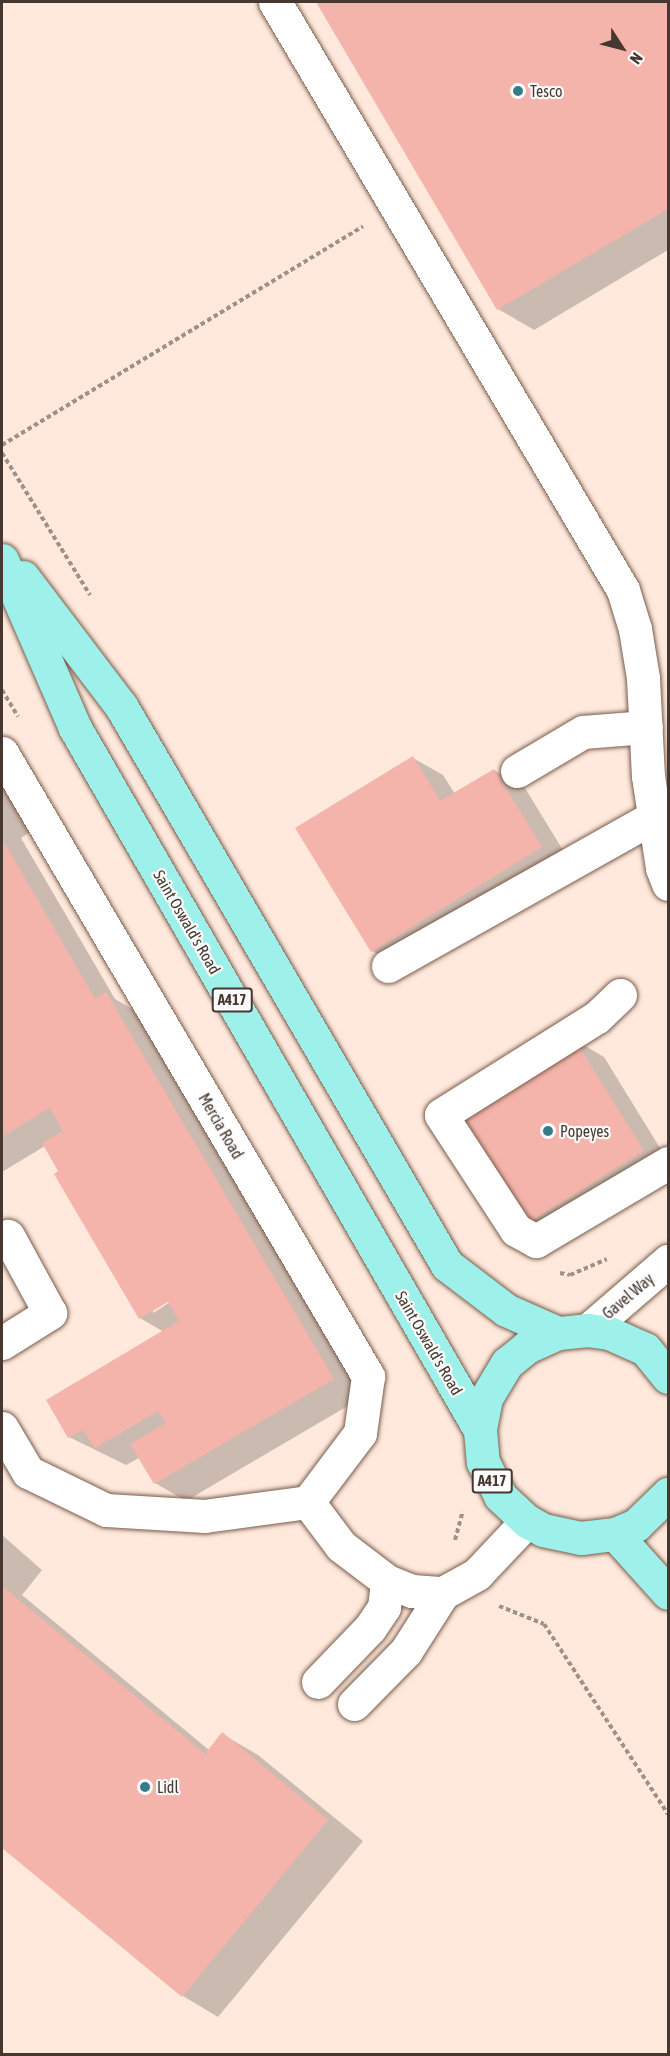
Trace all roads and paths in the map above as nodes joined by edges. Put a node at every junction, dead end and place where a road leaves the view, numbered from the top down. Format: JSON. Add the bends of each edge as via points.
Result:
{"nodes":[{"id":1,"x":274,"y":2,"type":"edge"},
{"id":2,"x":396,"y":206,"type":"junction"},
{"id":3,"x":2,"y":445,"type":"edge"},
{"id":4,"x":2,"y":453,"type":"edge"},
{"id":5,"x":2,"y":548,"type":"edge"},
{"id":6,"x":2,"y":560,"type":"edge"},
{"id":7,"x":95,"y":603,"type":"dead end"},
{"id":8,"x":646,"y":727,"type":"junction"},
{"id":9,"x":2,"y":753,"type":"edge"},
{"id":10,"x":517,"y":771,"type":"dead end"},
{"id":11,"x":655,"y":816,"type":"junction"},
{"id":12,"x":669,"y":884,"type":"edge"},
{"id":13,"x":388,"y":966,"type":"dead end"},
{"id":14,"x":620,"y":995,"type":"dead end"},
{"id":15,"x":669,"y":1163,"type":"edge"},
{"id":16,"x":8,"y":1236,"type":"dead end"},
{"id":17,"x":615,"y":1256,"type":"dead end"},
{"id":18,"x":669,"y":1261,"type":"edge"},
{"id":19,"x":550,"y":1271,"type":"dead end"},
{"id":20,"x":573,"y":1332,"type":"junction"},
{"id":21,"x":2,"y":1343,"type":"edge"},
{"id":22,"x":669,"y":1377,"type":"edge"},
{"id":23,"x":2,"y":1428,"type":"edge"},
{"id":24,"x":480,"y":1430,"type":"junction"},
{"id":25,"x":669,"y":1494,"type":"edge"},
{"id":26,"x":308,"y":1502,"type":"junction"},
{"id":27,"x":527,"y":1521,"type":"junction"},
{"id":28,"x":615,"y":1534,"type":"junction"},
{"id":29,"x":477,"y":1574,"type":"junction"},
{"id":30,"x":387,"y":1581,"type":"junction"},
{"id":31,"x":443,"y":1593,"type":"junction"},
{"id":32,"x":669,"y":1593,"type":"edge"},
{"id":33,"x":318,"y":1682,"type":"dead end"},
{"id":34,"x":354,"y":1704,"type":"dead end"},
{"id":35,"x":669,"y":1814,"type":"edge"}],
"edges":[{"from":1,"to":2,"type":"street"},
{"from":2,"to":3,"type":"path"},
{"from":2,"to":8,"type":"street","via":[[623,590],[635,629]]},
{"from":4,"to":7,"type":"path"},
{"from":5,"to":20,"type":"main road","via":[[121,706],[447,1265],[506,1311]]},
{"from":6,"to":24,"type":"main road","name":"Saint Oswald's Road","number":"A417","via":[[75,728]]},
{"from":8,"to":10,"type":"street","via":[[583,732]]},
{"from":8,"to":11,"type":"street"},
{"from":9,"to":26,"type":"street","name":"Mercia Road","via":[[368,1376],[360,1433]]},
{"from":11,"to":12,"type":"street"},
{"from":11,"to":13,"type":"street"},
{"from":14,"to":15,"type":"street","via":[[597,1017],[441,1115],[516,1230],[536,1241]]},
{"from":16,"to":21,"type":"street","via":[[50,1313]]},
{"from":17,"to":19,"type":"path","via":[[570,1275]]},
{"from":18,"to":20,"type":"street","name":"Gavel Way"},
{"from":20,"to":22,"type":"main road","via":[[609,1333],[645,1349]]},
{"from":20,"to":24,"type":"main road","number":"A417","via":[[527,1347],[507,1363],[486,1398]]},
{"from":23,"to":26,"type":"street","via":[[28,1472],[106,1510],[206,1516]]},
{"from":24,"to":27,"type":"main road","number":"A417","via":[[483,1462],[500,1496]]},
{"from":25,"to":28,"type":"main road","number":"A417","via":[[636,1525]]},
{"from":26,"to":30,"type":"street","via":[[341,1546]]},
{"from":27,"to":28,"type":"main road","number":"A417","via":[[543,1530],[581,1538]]},
{"from":27,"to":29,"type":"street"},
{"from":28,"to":32,"type":"main road"},
{"from":29,"to":31,"type":"street"},
{"from":29,"to":35,"type":"path","via":[[498,1606],[544,1624]]},
{"from":30,"to":31,"type":"street","via":[[412,1590]]},
{"from":30,"to":33,"type":"street","via":[[384,1607],[370,1628]]},
{"from":31,"to":34,"type":"street","via":[[406,1651]]}]}
